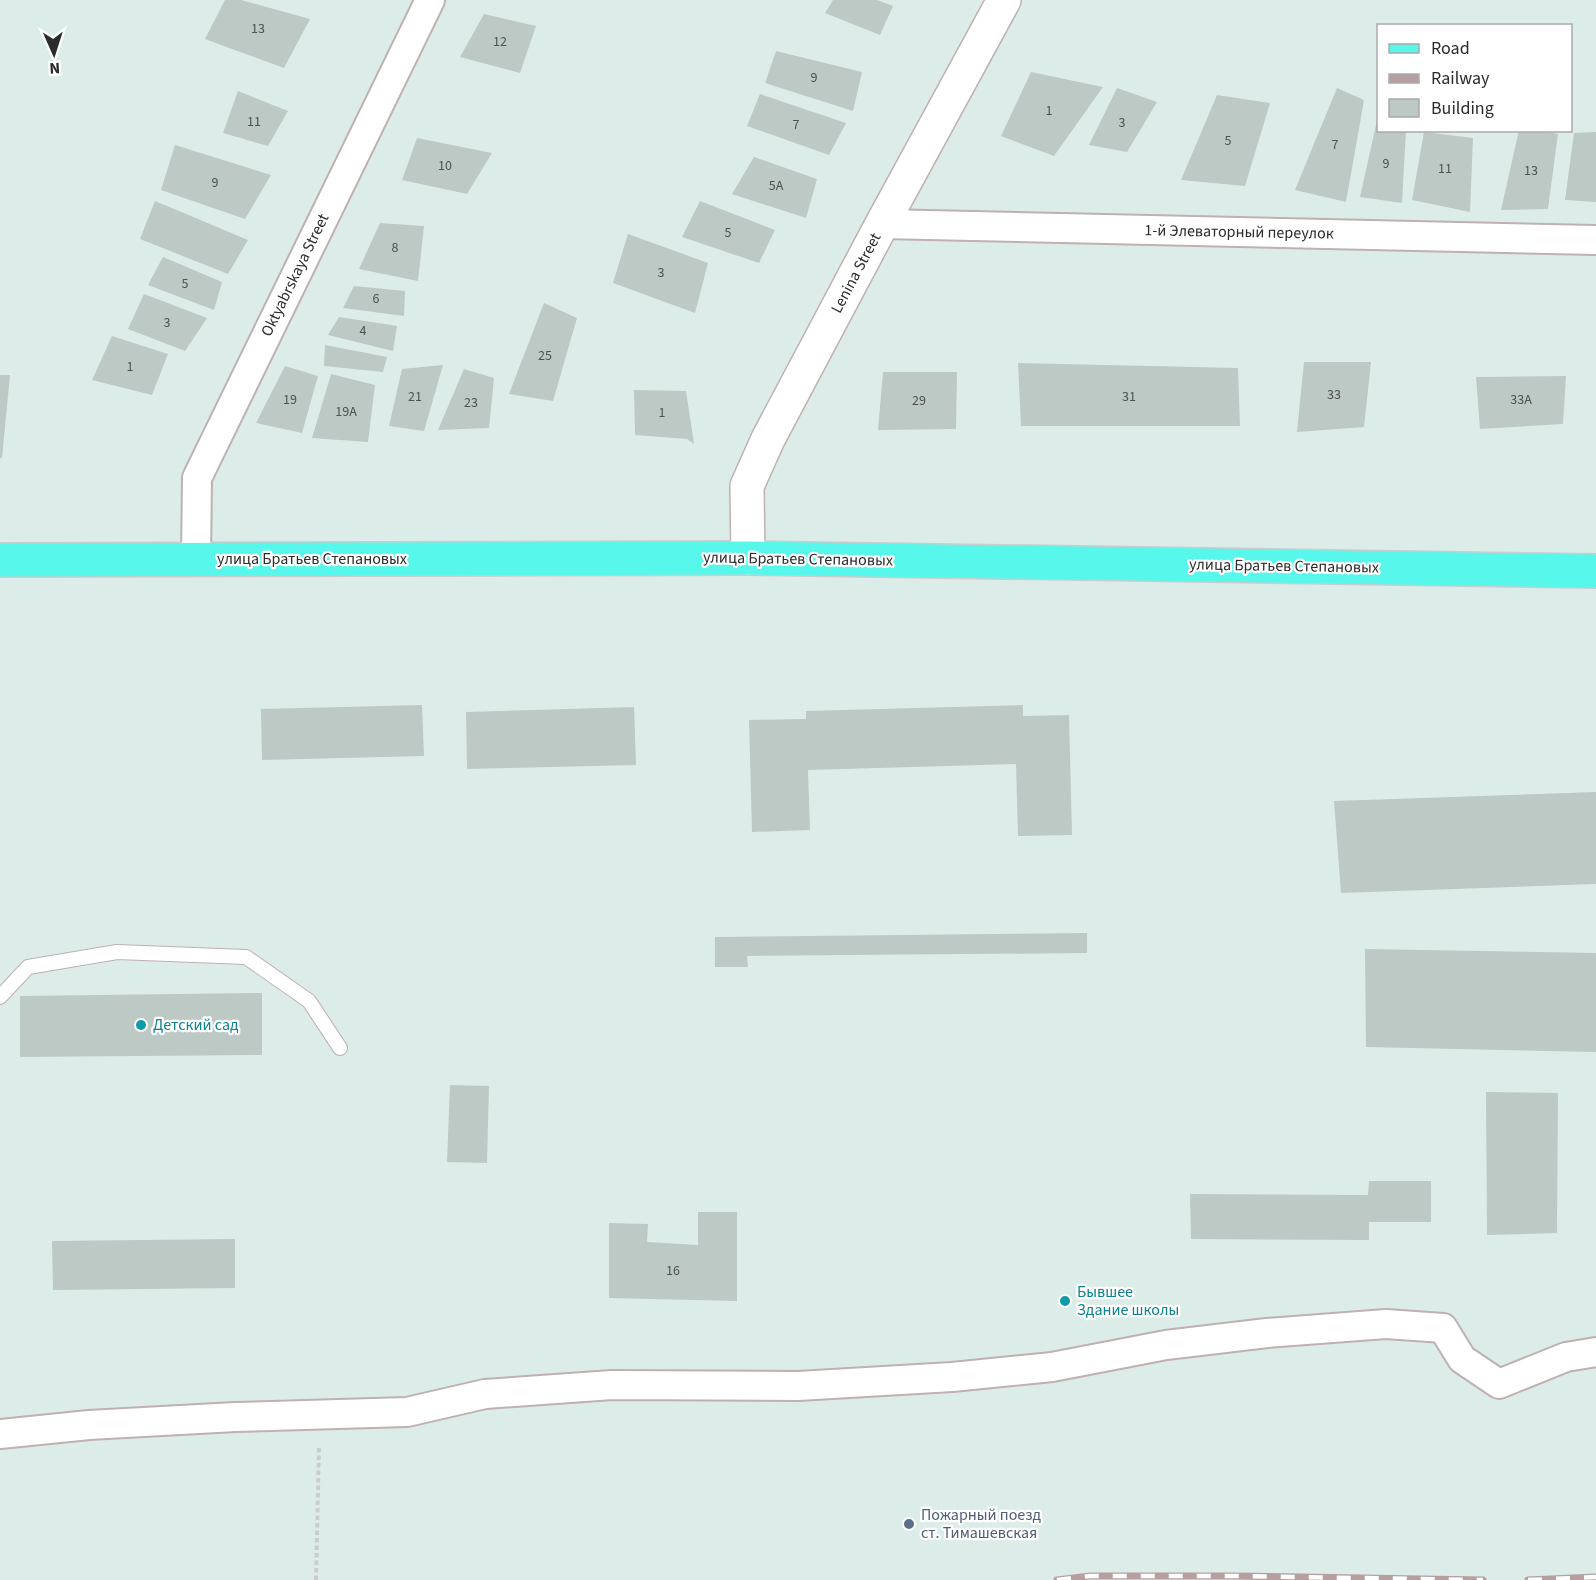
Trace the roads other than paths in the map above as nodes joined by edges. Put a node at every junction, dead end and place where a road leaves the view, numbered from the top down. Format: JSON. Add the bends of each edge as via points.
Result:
{"nodes":[{"id":1,"x":430,"y":0,"type":"edge"},
{"id":2,"x":1004,"y":0,"type":"edge"},
{"id":3,"x":882,"y":224,"type":"junction"},
{"id":4,"x":1596,"y":240,"type":"edge"},
{"id":5,"x":748,"y":558,"type":"junction"},
{"id":6,"x":196,"y":559,"type":"junction"},
{"id":7,"x":0,"y":560,"type":"edge"},
{"id":8,"x":1596,"y":571,"type":"edge"},
{"id":9,"x":0,"y":997,"type":"edge"},
{"id":10,"x":340,"y":1048,"type":"dead end"},
{"id":11,"x":1596,"y":1352,"type":"edge"},
{"id":12,"x":0,"y":1434,"type":"edge"}],
"edges":[{"from":1,"to":6,"type":"street","name":"Oktyabrskaya Street","via":[[196,478]]},
{"from":2,"to":3,"type":"main road","name":"Lenina Street"},
{"from":3,"to":4,"type":"street","name":"1-й Элеваторный переулок"},
{"from":3,"to":5,"type":"main road","name":"Lenina Street","via":[[747,486]]},
{"from":5,"to":6,"type":"main road","name":"улица Братьев Степановых"},
{"from":5,"to":8,"type":"main road","name":"улица Братьев Степановых"},
{"from":6,"to":7,"type":"main road","name":"улица Братьев Степановых"},
{"from":9,"to":10,"type":"lane","via":[[27,967],[117,952],[246,957],[309,1001]]},
{"from":11,"to":12,"type":"street","via":[[1566,1357],[1499,1384],[1462,1359],[1443,1328],[1386,1323],[1166,1345],[1052,1366],[952,1377],[798,1386],[612,1385],[485,1394],[407,1412],[89,1425]]}]}
